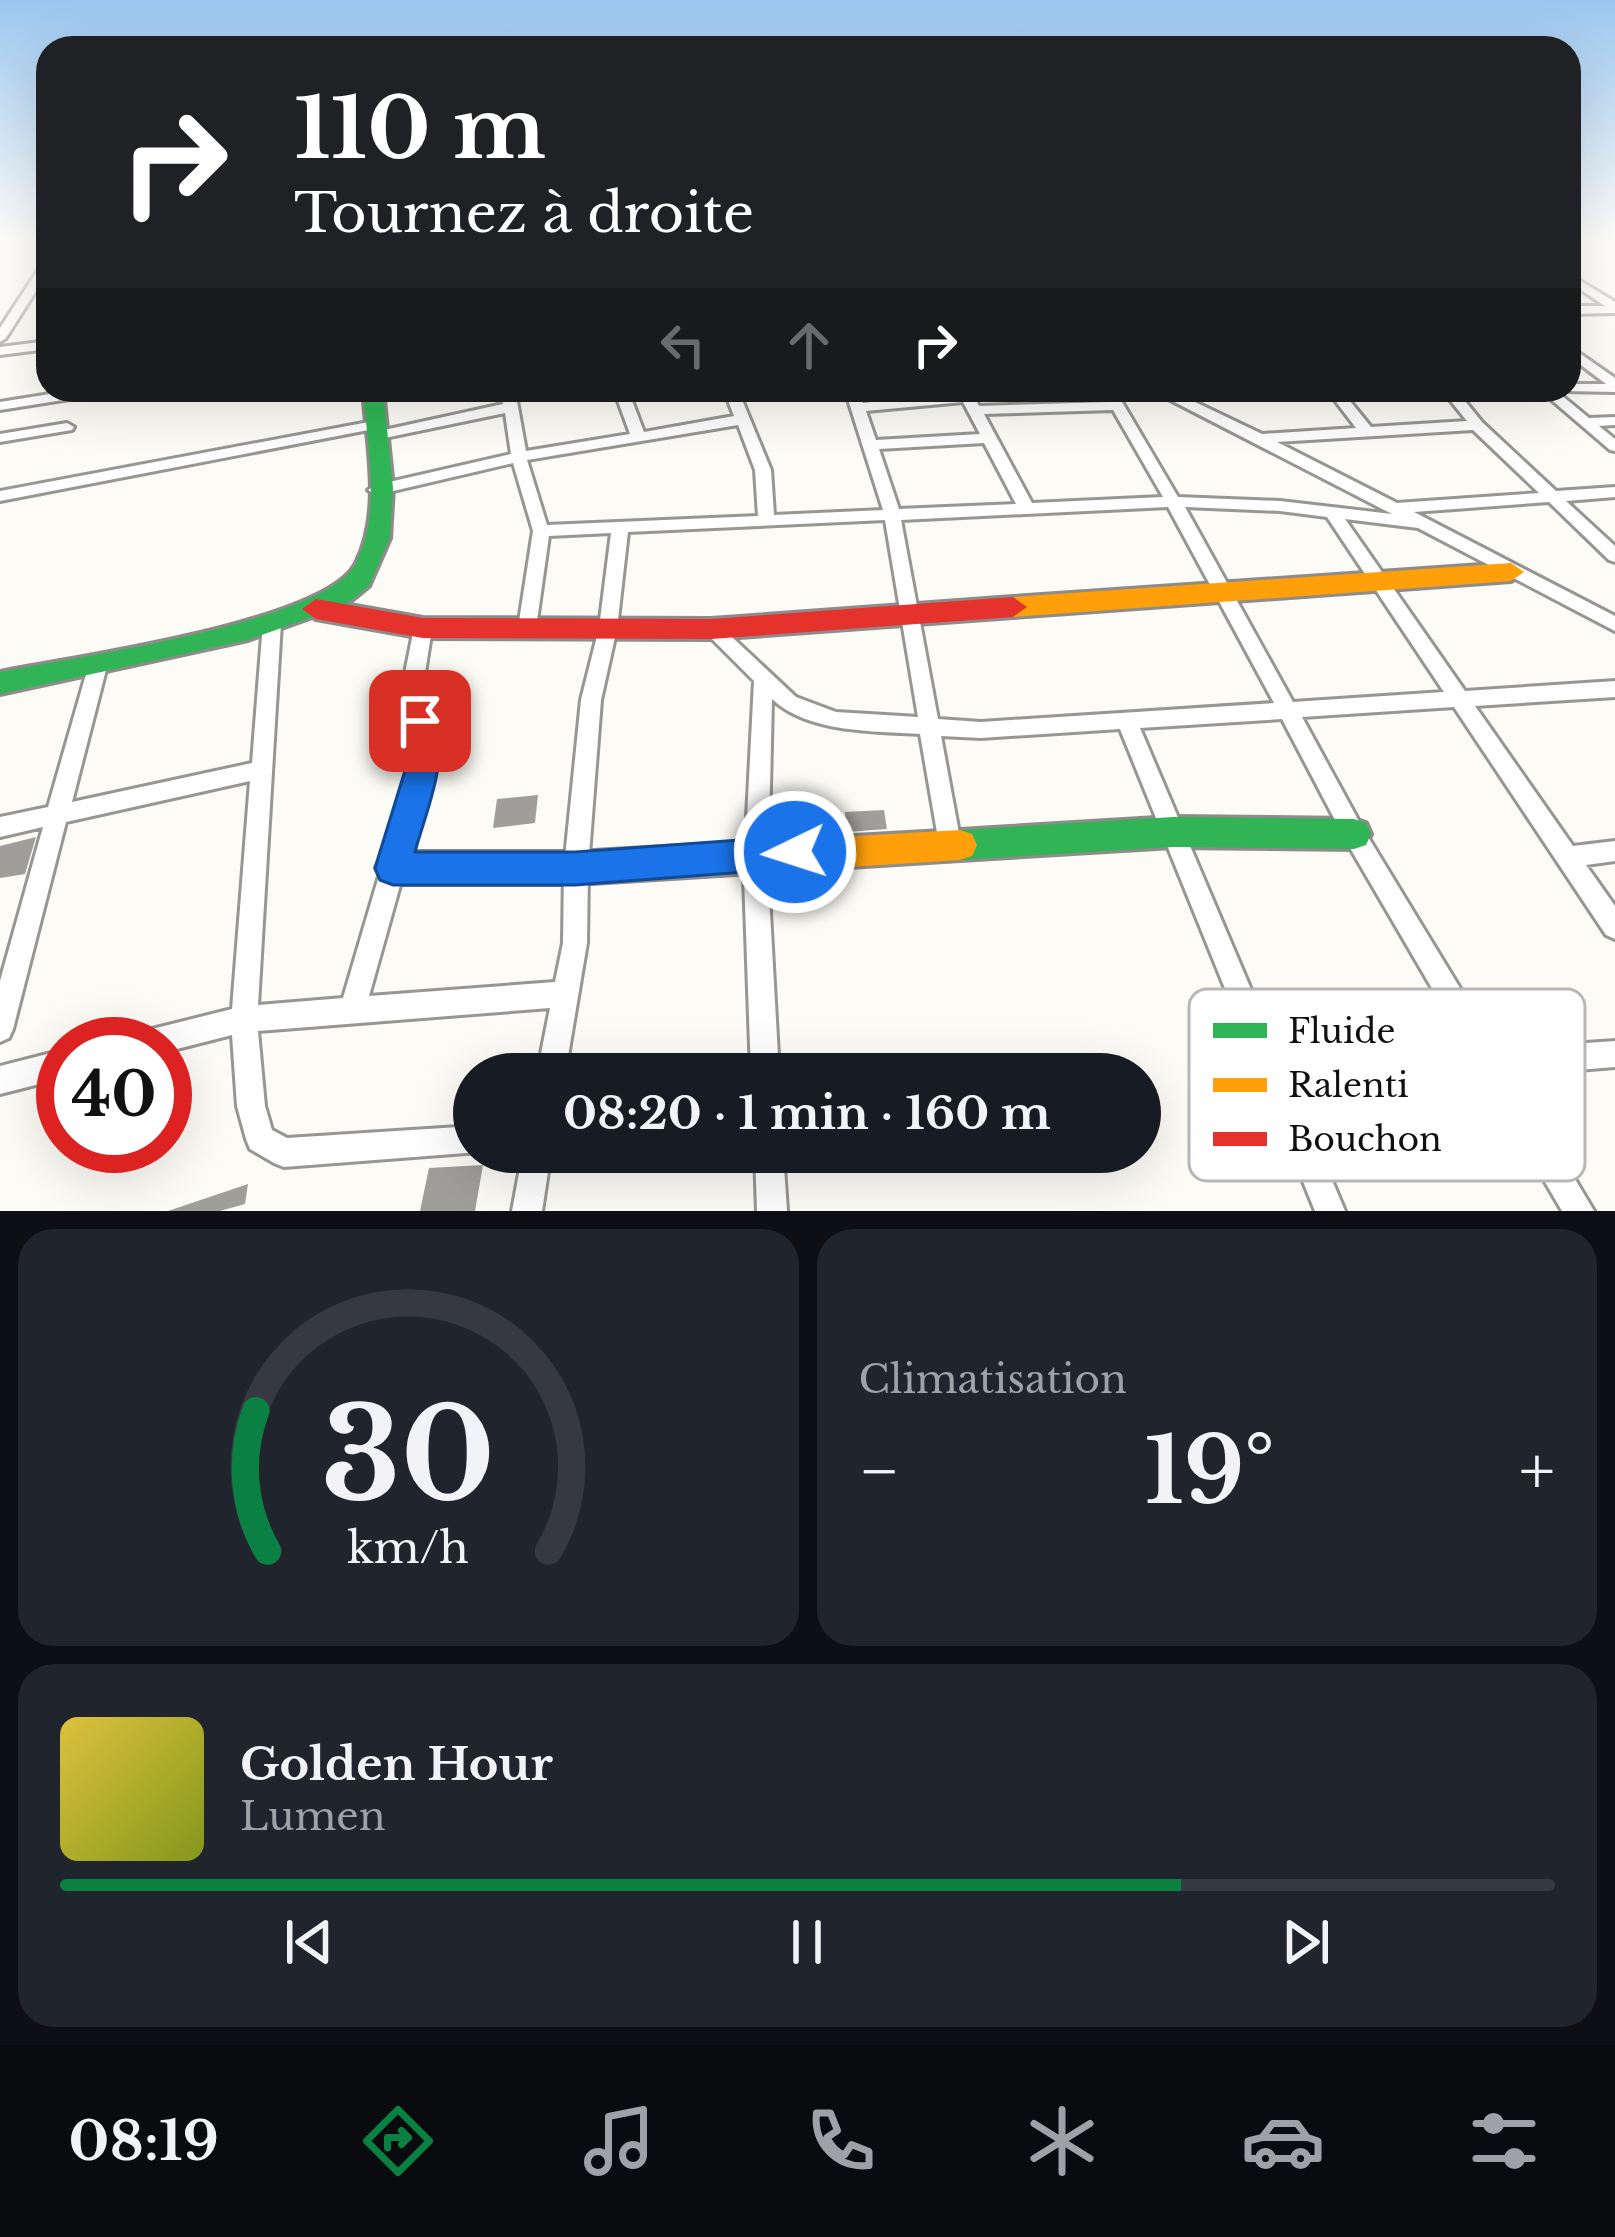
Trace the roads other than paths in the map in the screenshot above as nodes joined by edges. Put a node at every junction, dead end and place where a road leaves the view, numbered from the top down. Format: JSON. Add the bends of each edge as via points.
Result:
{"nodes":[{"id":1,"x":27,"y":296,"type":"edge"},
{"id":2,"x":1615,"y":308,"type":"edge"},
{"id":3,"x":1581,"y":309,"type":"edge"},
{"id":4,"x":0,"y":338,"type":"edge"},
{"id":5,"x":36,"y":346,"type":"edge"},
{"id":6,"x":0,"y":351,"type":"edge"},
{"id":7,"x":1581,"y":359,"type":"edge"},
{"id":8,"x":1615,"y":386,"type":"edge"},
{"id":9,"x":1581,"y":387,"type":"edge"},
{"id":10,"x":36,"y":400,"type":"edge"},
{"id":11,"x":374,"y":402,"type":"edge"},
{"id":12,"x":496,"y":402,"type":"edge"},
{"id":13,"x":510,"y":402,"type":"edge"},
{"id":14,"x":626,"y":402,"type":"edge"},
{"id":15,"x":737,"y":402,"type":"edge"},
{"id":16,"x":856,"y":402,"type":"edge"},
{"id":17,"x":970,"y":402,"type":"edge"},
{"id":18,"x":1115,"y":402,"type":"edge"},
{"id":19,"x":1183,"y":402,"type":"edge"},
{"id":20,"x":1343,"y":402,"type":"edge"},
{"id":21,"x":1459,"y":402,"type":"edge"},
{"id":22,"x":1561,"y":402,"type":"edge"},
{"id":23,"x":0,"y":406,"type":"edge"},
{"id":24,"x":745,"y":419,"type":"junction"},
{"id":25,"x":1615,"y":421,"type":"edge"},
{"id":26,"x":1585,"y":422,"type":"junction"},
{"id":27,"x":1477,"y":425,"type":"junction"},
{"id":28,"x":68,"y":427,"type":"dead end"},
{"id":29,"x":375,"y":431,"type":"junction"},
{"id":30,"x":1367,"y":432,"type":"junction"},
{"id":31,"x":638,"y":435,"type":"junction"},
{"id":32,"x":0,"y":438,"type":"edge"},
{"id":33,"x":989,"y":438,"type":"junction"},
{"id":34,"x":1260,"y":439,"type":"junction"},
{"id":35,"x":872,"y":445,"type":"junction"},
{"id":36,"x":1615,"y":447,"type":"edge"},
{"id":37,"x":519,"y":458,"type":"junction"},
{"id":38,"x":376,"y":490,"type":"junction"},
{"id":39,"x":1615,"y":492,"type":"edge"},
{"id":40,"x":0,"y":496,"type":"edge"},
{"id":41,"x":1552,"y":496,"type":"junction"},
{"id":42,"x":1174,"y":502,"type":"junction"},
{"id":43,"x":1026,"y":508,"type":"junction"},
{"id":44,"x":1392,"y":509,"type":"junction"},
{"id":45,"x":1332,"y":512,"type":"junction"},
{"id":46,"x":892,"y":514,"type":"junction"},
{"id":47,"x":766,"y":520,"type":"junction"},
{"id":48,"x":1418,"y":523,"type":"junction"},
{"id":49,"x":620,"y":527,"type":"junction"},
{"id":50,"x":542,"y":531,"type":"junction"},
{"id":51,"x":1615,"y":556,"type":"edge"},
{"id":52,"x":1511,"y":572,"type":"junction"},
{"id":53,"x":1378,"y":580,"type":"junction"},
{"id":54,"x":1223,"y":591,"type":"junction"},
{"id":55,"x":316,"y":609,"type":"junction"},
{"id":56,"x":910,"y":615,"type":"junction"},
{"id":57,"x":272,"y":623,"type":"junction"},
{"id":58,"x":1615,"y":624,"type":"edge"},
{"id":59,"x":423,"y":628,"type":"junction"},
{"id":60,"x":526,"y":628,"type":"junction"},
{"id":61,"x":608,"y":628,"type":"junction"},
{"id":62,"x":711,"y":628,"type":"junction"},
{"id":63,"x":98,"y":662,"type":"junction"},
{"id":64,"x":763,"y":682,"type":"junction"},
{"id":65,"x":0,"y":683,"type":"edge"},
{"id":66,"x":1615,"y":689,"type":"edge"},
{"id":67,"x":1460,"y":701,"type":"junction"},
{"id":68,"x":1287,"y":712,"type":"junction"},
{"id":69,"x":1126,"y":721,"type":"junction"},
{"id":70,"x":932,"y":727,"type":"junction"},
{"id":71,"x":260,"y":770,"type":"junction"},
{"id":72,"x":58,"y":811,"type":"junction"},
{"id":73,"x":0,"y":827,"type":"edge"},
{"id":74,"x":1172,"y":832,"type":"junction"},
{"id":75,"x":1354,"y":834,"type":"junction"},
{"id":76,"x":950,"y":844,"type":"junction"},
{"id":77,"x":1615,"y":851,"type":"edge"},
{"id":78,"x":757,"y":854,"type":"junction"},
{"id":79,"x":1567,"y":857,"type":"junction"},
{"id":80,"x":393,"y":868,"type":"junction"},
{"id":81,"x":575,"y":868,"type":"junction"},
{"id":82,"x":1615,"y":927,"type":"edge"},
{"id":83,"x":1237,"y":989,"type":"edge"},
{"id":84,"x":1447,"y":989,"type":"edge"},
{"id":85,"x":566,"y":994,"type":"junction"},
{"id":86,"x":353,"y":1007,"type":"junction"},
{"id":87,"x":244,"y":1019,"type":"junction"},
{"id":88,"x":0,"y":1029,"type":"edge"},
{"id":89,"x":192,"y":1032,"type":"edge"},
{"id":90,"x":555,"y":1053,"type":"edge"},
{"id":91,"x":764,"y":1053,"type":"edge"},
{"id":92,"x":1615,"y":1054,"type":"edge"},
{"id":93,"x":1585,"y":1056,"type":"edge"},
{"id":94,"x":36,"y":1071,"type":"edge"},
{"id":95,"x":0,"y":1080,"type":"edge"},
{"id":96,"x":453,"y":1141,"type":"edge"},
{"id":97,"x":533,"y":1173,"type":"edge"},
{"id":98,"x":770,"y":1173,"type":"edge"},
{"id":99,"x":1317,"y":1181,"type":"edge"},
{"id":100,"x":1555,"y":1181,"type":"edge"},
{"id":101,"x":1571,"y":1210,"type":"edge"},
{"id":102,"x":527,"y":1211,"type":"edge"},
{"id":103,"x":772,"y":1211,"type":"edge"},
{"id":104,"x":1330,"y":1211,"type":"edge"}],
"edges":[{"from":1,"to":4,"type":"street"},
{"from":2,"to":3,"type":"street"},
{"from":5,"to":6,"type":"street"},
{"from":7,"to":8,"type":"street"},
{"from":8,"to":9,"type":"street"},
{"from":10,"to":23,"type":"street"},
{"from":11,"to":29,"type":"street"},
{"from":12,"to":29,"type":"street"},
{"from":13,"to":37,"type":"street"},
{"from":14,"to":31,"type":"street"},
{"from":15,"to":24,"type":"street"},
{"from":16,"to":35,"type":"street"},
{"from":17,"to":33,"type":"street"},
{"from":18,"to":42,"type":"street"},
{"from":19,"to":34,"type":"street"},
{"from":20,"to":30,"type":"street"},
{"from":21,"to":27,"type":"street"},
{"from":22,"to":26,"type":"street"},
{"from":24,"to":31,"type":"street"},
{"from":24,"to":47,"type":"street","via":[[764,470]]},
{"from":25,"to":26,"type":"street"},
{"from":26,"to":36,"type":"street"},
{"from":27,"to":30,"type":"street"},
{"from":27,"to":41,"type":"street"},
{"from":28,"to":32,"type":"street"},
{"from":29,"to":38,"type":"street"},
{"from":29,"to":40,"type":"street"},
{"from":30,"to":34,"type":"street"},
{"from":31,"to":37,"type":"street"},
{"from":33,"to":35,"type":"street"},
{"from":33,"to":43,"type":"street"},
{"from":34,"to":44,"type":"street"},
{"from":35,"to":46,"type":"street"},
{"from":37,"to":38,"type":"street"},
{"from":37,"to":50,"type":"street"},
{"from":38,"to":55,"type":"street","via":[[373,561],[354,588]]},
{"from":39,"to":41,"type":"street"},
{"from":41,"to":44,"type":"street"},
{"from":41,"to":51,"type":"street"},
{"from":42,"to":43,"type":"street"},
{"from":42,"to":45,"type":"street"},
{"from":42,"to":54,"type":"street"},
{"from":43,"to":46,"type":"street"},
{"from":44,"to":48,"type":"street"},
{"from":45,"to":48,"type":"street"},
{"from":45,"to":53,"type":"street"},
{"from":46,"to":47,"type":"street"},
{"from":46,"to":56,"type":"street"},
{"from":47,"to":49,"type":"street"},
{"from":48,"to":52,"type":"street"},
{"from":49,"to":50,"type":"street"},
{"from":49,"to":61,"type":"street"},
{"from":50,"to":60,"type":"street"},
{"from":52,"to":53,"type":"street"},
{"from":52,"to":58,"type":"street"},
{"from":53,"to":54,"type":"street"},
{"from":53,"to":67,"type":"street"},
{"from":54,"to":56,"type":"street"},
{"from":54,"to":68,"type":"street"},
{"from":55,"to":57,"type":"street"},
{"from":55,"to":59,"type":"street"},
{"from":56,"to":62,"type":"street"},
{"from":56,"to":70,"type":"street"},
{"from":57,"to":63,"type":"street"},
{"from":57,"to":71,"type":"street"},
{"from":59,"to":60,"type":"street"},
{"from":59,"to":80,"type":"street","via":[[415,673],[423,764]]},
{"from":60,"to":61,"type":"street"},
{"from":61,"to":62,"type":"street"},
{"from":61,"to":81,"type":"street","via":[[591,700]]},
{"from":62,"to":64,"type":"street"},
{"from":63,"to":65,"type":"street"},
{"from":63,"to":72,"type":"street"},
{"from":64,"to":70,"type":"street","via":[[789,703],[835,719]]},
{"from":64,"to":78,"type":"street"},
{"from":66,"to":67,"type":"street"},
{"from":67,"to":68,"type":"street"},
{"from":67,"to":79,"type":"street"},
{"from":68,"to":69,"type":"street"},
{"from":68,"to":75,"type":"street"},
{"from":69,"to":70,"type":"street"},
{"from":69,"to":74,"type":"street"},
{"from":70,"to":76,"type":"street"},
{"from":71,"to":72,"type":"street"},
{"from":71,"to":87,"type":"street"},
{"from":72,"to":73,"type":"street"},
{"from":72,"to":88,"type":"street"},
{"from":74,"to":75,"type":"street"},
{"from":74,"to":76,"type":"street"},
{"from":74,"to":83,"type":"street"},
{"from":75,"to":84,"type":"street"},
{"from":76,"to":78,"type":"street"},
{"from":77,"to":79,"type":"street"},
{"from":78,"to":81,"type":"street"},
{"from":78,"to":91,"type":"street"},
{"from":79,"to":82,"type":"street"},
{"from":80,"to":81,"type":"street"},
{"from":80,"to":86,"type":"street"},
{"from":81,"to":85,"type":"street"},
{"from":85,"to":86,"type":"street"},
{"from":85,"to":90,"type":"street"},
{"from":86,"to":87,"type":"street"},
{"from":87,"to":89,"type":"street"},
{"from":87,"to":96,"type":"street","via":[[260,1139],[284,1153]]},
{"from":92,"to":93,"type":"street"},
{"from":94,"to":95,"type":"street"},
{"from":97,"to":102,"type":"street"},
{"from":98,"to":103,"type":"street"},
{"from":99,"to":104,"type":"street"},
{"from":100,"to":101,"type":"street"}]}
